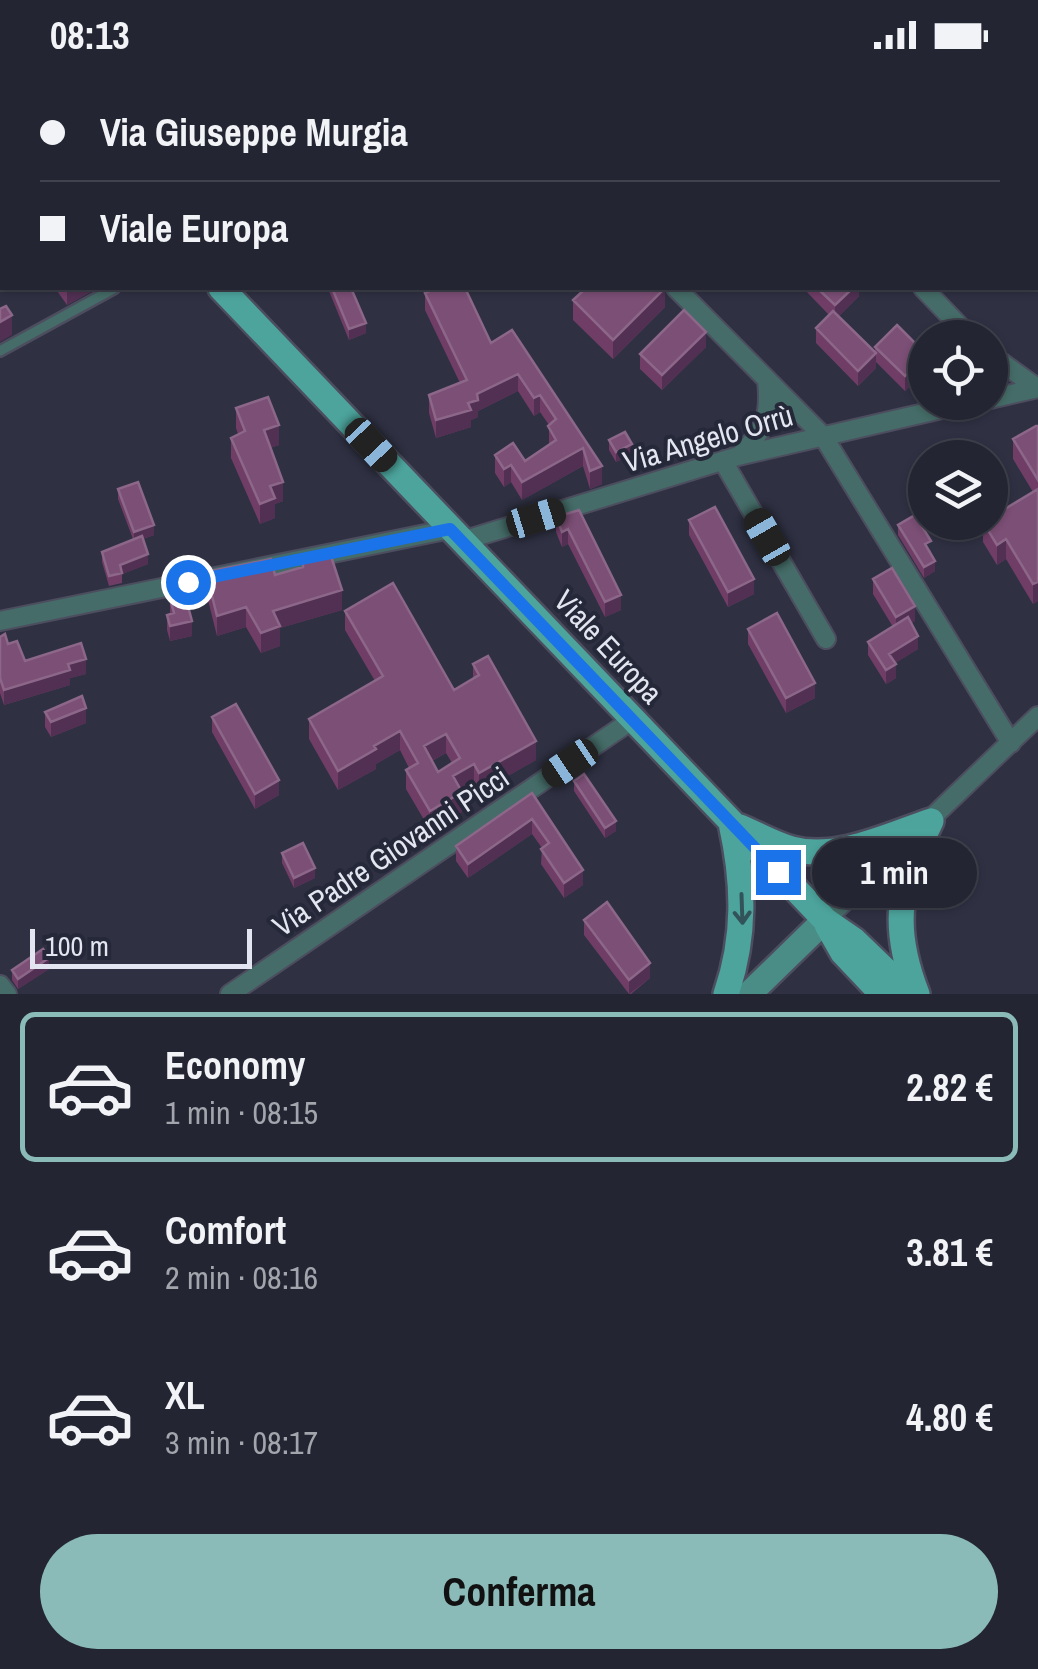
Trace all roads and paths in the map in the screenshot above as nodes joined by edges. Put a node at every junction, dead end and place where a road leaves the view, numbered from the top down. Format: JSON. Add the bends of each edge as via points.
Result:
{"nodes":[{"id":1,"x":111,"y":290,"type":"edge"},
{"id":2,"x":224,"y":290,"type":"edge"},
{"id":3,"x":678,"y":290,"type":"edge"},
{"id":4,"x":925,"y":290,"type":"edge"},
{"id":5,"x":954,"y":320,"type":"edge"},
{"id":6,"x":0,"y":351,"type":"edge"},
{"id":7,"x":1008,"y":367,"type":"edge"},
{"id":8,"x":767,"y":380,"type":"junction"},
{"id":9,"x":1038,"y":388,"type":"edge"},
{"id":10,"x":1008,"y":394,"type":"edge"},
{"id":11,"x":908,"y":415,"type":"edge"},
{"id":12,"x":823,"y":436,"type":"junction"},
{"id":13,"x":731,"y":459,"type":"junction"},
{"id":14,"x":456,"y":535,"type":"junction"},
{"id":15,"x":0,"y":621,"type":"edge"},
{"id":16,"x":826,"y":639,"type":"dead end"},
{"id":17,"x":1038,"y":716,"type":"edge"},
{"id":18,"x":632,"y":720,"type":"junction"},
{"id":19,"x":1011,"y":743,"type":"junction"},
{"id":20,"x":931,"y":821,"type":"junction"},
{"id":21,"x":731,"y":823,"type":"junction"},
{"id":22,"x":824,"y":920,"type":"junction"},
{"id":23,"x":0,"y":984,"type":"edge"},
{"id":24,"x":7,"y":994,"type":"edge"},
{"id":25,"x":230,"y":994,"type":"edge"},
{"id":26,"x":726,"y":994,"type":"edge"},
{"id":27,"x":749,"y":994,"type":"edge"},
{"id":28,"x":882,"y":994,"type":"edge"},
{"id":29,"x":914,"y":994,"type":"edge"}],
"edges":[{"from":1,"to":6,"type":"lane"},
{"from":2,"to":14,"type":"main road","name":"Viale Europa"},
{"from":3,"to":8,"type":"street"},
{"from":4,"to":5,"type":"street"},
{"from":7,"to":9,"type":"street"},
{"from":8,"to":12,"type":"street"},
{"from":8,"to":13,"type":"street","via":[[762,430]]},
{"from":9,"to":10,"type":"street"},
{"from":11,"to":12,"type":"street","name":"Via Angelo Orrù"},
{"from":12,"to":13,"type":"street","name":"Via Angelo Orrù"},
{"from":12,"to":19,"type":"street"},
{"from":13,"to":14,"type":"street","name":"Via Angelo Orrù"},
{"from":13,"to":16,"type":"street"},
{"from":14,"to":15,"type":"street","name":"Via Angelo Orrù"},
{"from":14,"to":18,"type":"main road","name":"Viale Europa"},
{"from":17,"to":19,"type":"street"},
{"from":18,"to":21,"type":"main road","name":"Viale Europa"},
{"from":18,"to":25,"type":"street","name":"Via Padre Giovanni Picci"},
{"from":19,"to":20,"type":"street"},
{"from":20,"to":21,"type":"main road","via":[[812,852]]},
{"from":20,"to":22,"type":"street"},
{"from":20,"to":29,"type":"main road","via":[[902,890],[902,948]]},
{"from":21,"to":22,"type":"main road","name":"Viale Europa"},
{"from":21,"to":26,"type":"main road","one_way":true,"via":[[743,927]]},
{"from":22,"to":27,"type":"main road"},
{"from":22,"to":28,"type":"main road","name":"Viale Europa","via":[[843,953]]},
{"from":22,"to":29,"type":"main road","name":"Viale Europa"},
{"from":23,"to":24,"type":"street"}]}
